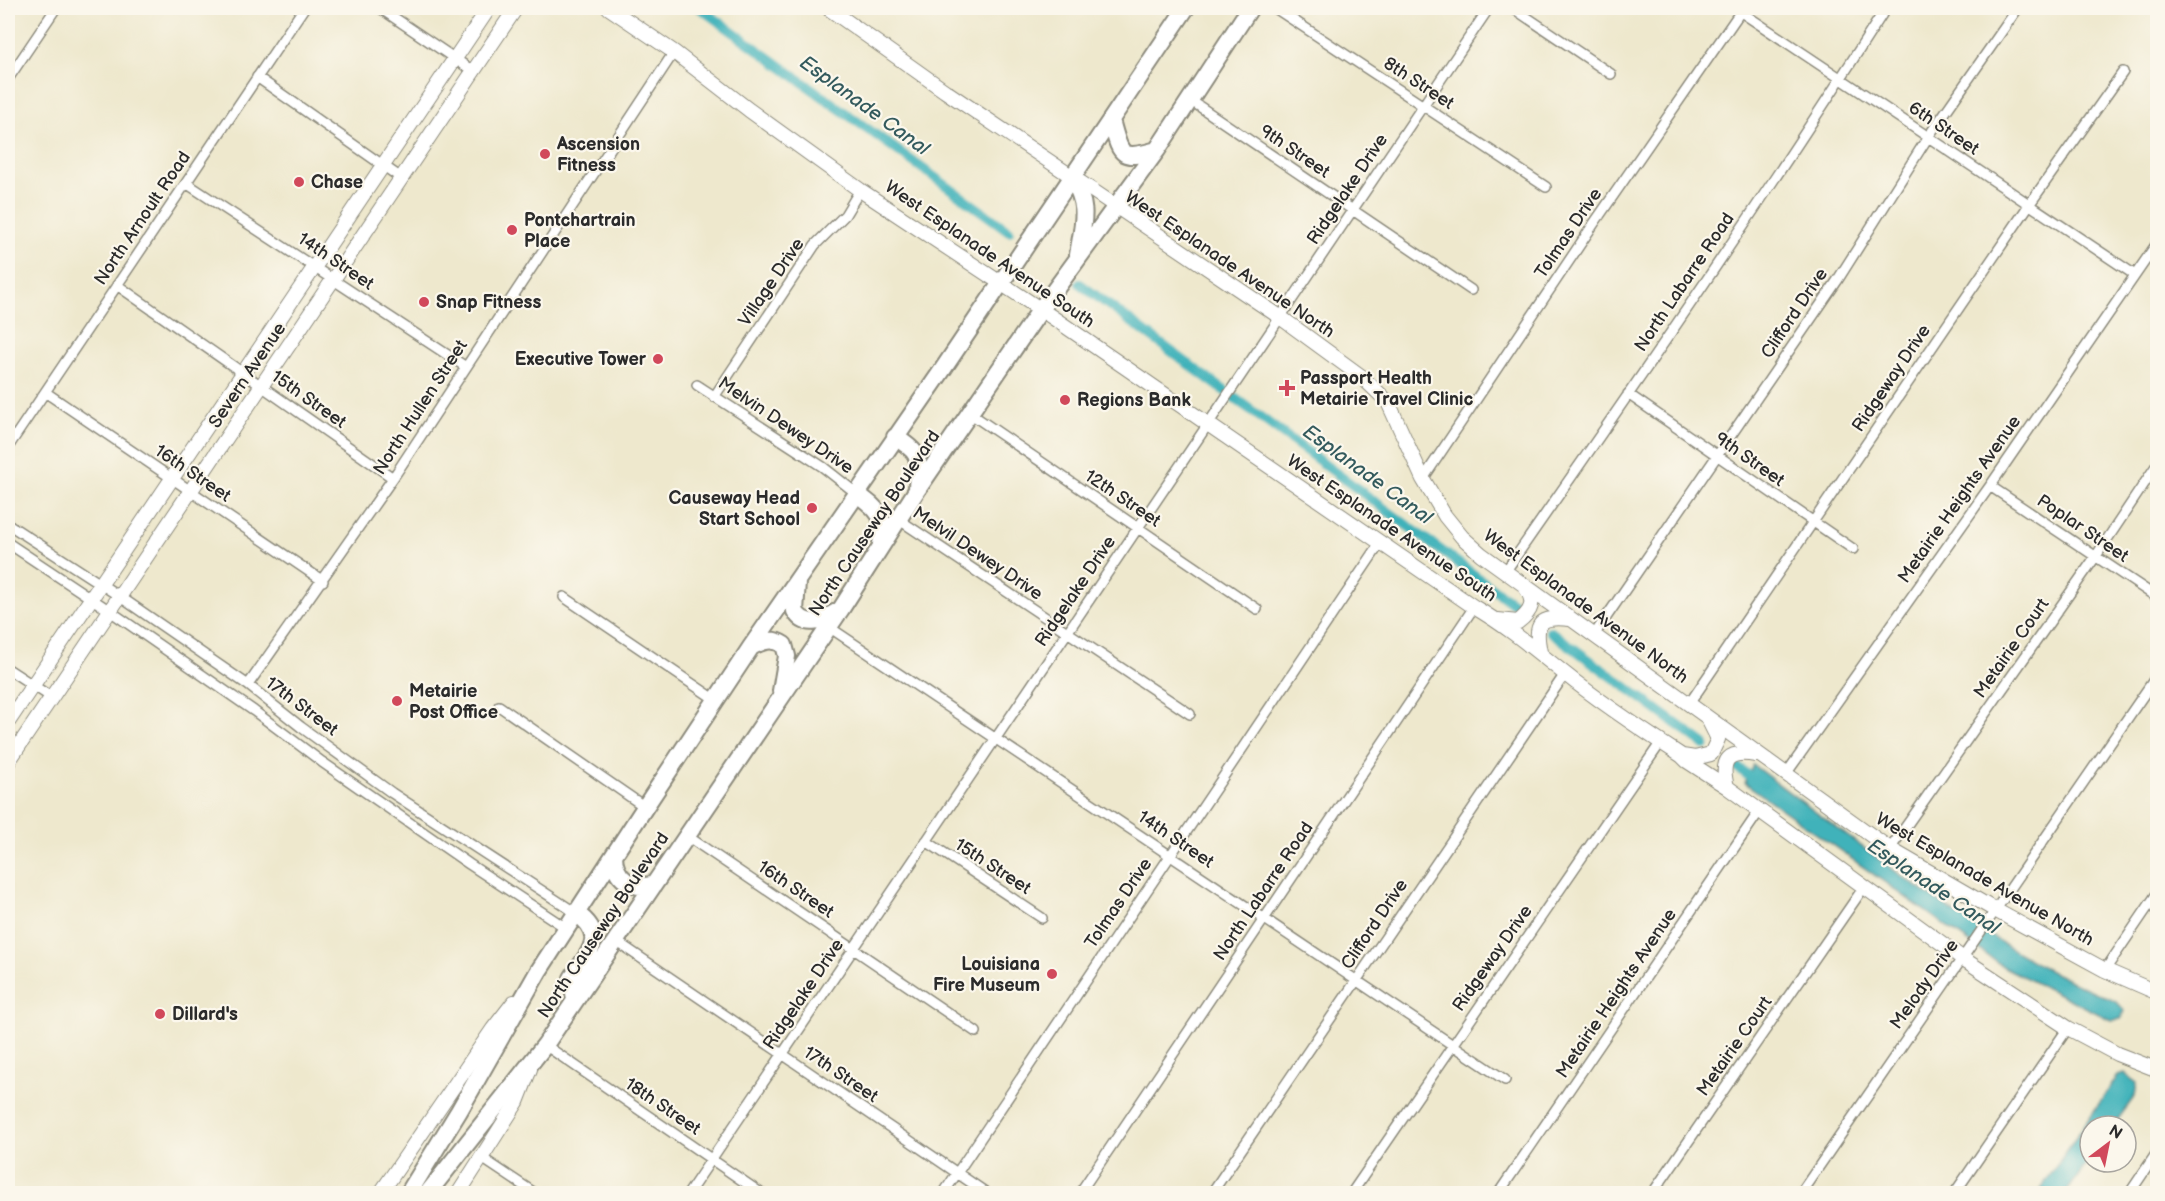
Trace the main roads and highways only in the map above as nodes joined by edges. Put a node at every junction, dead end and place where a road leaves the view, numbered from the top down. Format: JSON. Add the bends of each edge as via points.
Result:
{"nodes":[{"id":1,"x":489,"y":8,"type":"edge"},
{"id":2,"x":516,"y":8,"type":"edge"},
{"id":3,"x":609,"y":8,"type":"edge"},
{"id":4,"x":828,"y":8,"type":"edge"},
{"id":5,"x":1186,"y":8,"type":"edge"},
{"id":6,"x":1250,"y":8,"type":"edge"},
{"id":7,"x":1111,"y":120,"type":"junction"},
{"id":8,"x":1157,"y":150,"type":"junction"},
{"id":9,"x":1072,"y":178,"type":"junction"},
{"id":10,"x":1114,"y":206,"type":"junction"},
{"id":11,"x":1077,"y":258,"type":"junction"},
{"id":12,"x":1001,"y":282,"type":"junction"},
{"id":13,"x":1041,"y":309,"type":"junction"},
{"id":14,"x":895,"y":437,"type":"junction"},
{"id":15,"x":917,"y":490,"type":"junction"},
{"id":16,"x":856,"y":493,"type":"junction"},
{"id":17,"x":880,"y":547,"type":"junction"},
{"id":18,"x":798,"y":578,"type":"junction"},
{"id":19,"x":1523,"y":585,"type":"junction"},
{"id":20,"x":841,"y":609,"type":"junction"},
{"id":21,"x":1572,"y":619,"type":"junction"},
{"id":22,"x":1496,"y":620,"type":"junction"},
{"id":23,"x":751,"y":647,"type":"junction"},
{"id":24,"x":1539,"y":652,"type":"junction"},
{"id":25,"x":779,"y":698,"type":"junction"},
{"id":26,"x":1708,"y":717,"type":"junction"},
{"id":27,"x":8,"y":722,"type":"edge"},
{"id":28,"x":1682,"y":756,"type":"junction"},
{"id":29,"x":1761,"y":756,"type":"junction"},
{"id":30,"x":8,"y":762,"type":"edge"},
{"id":31,"x":1728,"y":787,"type":"junction"},
{"id":32,"x":614,"y":855,"type":"junction"},
{"id":33,"x":654,"y":884,"type":"junction"},
{"id":34,"x":576,"y":913,"type":"junction"},
{"id":35,"x":538,"y":972,"type":"junction"},
{"id":36,"x":2157,"y":993,"type":"edge"},
{"id":37,"x":575,"y":1000,"type":"junction"},
{"id":38,"x":533,"y":1062,"type":"junction"},
{"id":39,"x":2157,"y":1070,"type":"edge"},
{"id":40,"x":380,"y":1194,"type":"edge"},
{"id":41,"x":408,"y":1194,"type":"edge"},
{"id":42,"x":428,"y":1194,"type":"edge"},
{"id":43,"x":458,"y":1194,"type":"edge"}],
"edges":[{"from":1,"to":27,"type":"main road","name":"Severn Avenue"},
{"from":2,"to":30,"type":"main road","name":"Severn Avenue"},
{"from":3,"to":12,"type":"main road","name":"West Esplanade Avenue South","via":[[860,190]]},
{"from":4,"to":9,"type":"main road","name":"West Esplanade Avenue North"},
{"from":5,"to":7,"type":"highway","name":"North Causeway Boulevard"},
{"from":6,"to":8,"type":"highway","name":"North Causeway Boulevard"},
{"from":7,"to":8,"type":"highway","via":[[1124,153],[1134,156]]},
{"from":7,"to":9,"type":"highway","name":"North Causeway Boulevard"},
{"from":8,"to":10,"type":"highway","name":"North Causeway Boulevard"},
{"from":9,"to":10,"type":"main road","name":"West Esplanade Avenue North"},
{"from":9,"to":11,"type":"highway","via":[[1083,200],[1084,213]]},
{"from":9,"to":12,"type":"highway","name":"North Causeway Boulevard"},
{"from":10,"to":11,"type":"highway","name":"North Causeway Boulevard"},
{"from":10,"to":19,"type":"main road","name":"West Esplanade Avenue North","via":[[1362,376],[1388,402],[1423,479],[1445,516],[1481,554]]},
{"from":11,"to":13,"type":"highway","name":"North Causeway Boulevard"},
{"from":12,"to":13,"type":"main road","name":"West Esplanade Avenue South"},
{"from":12,"to":14,"type":"highway","name":"North Causeway Boulevard"},
{"from":13,"to":15,"type":"highway","name":"North Causeway Boulevard"},
{"from":13,"to":22,"type":"main road","name":"West Esplanade Avenue South"},
{"from":14,"to":15,"type":"highway","via":[[916,452]]},
{"from":14,"to":16,"type":"highway","name":"North Causeway Boulevard"},
{"from":15,"to":17,"type":"highway","name":"North Causeway Boulevard"},
{"from":16,"to":17,"type":"highway","via":[[876,509],[882,520]]},
{"from":16,"to":18,"type":"highway","name":"North Causeway Boulevard"},
{"from":17,"to":20,"type":"highway","name":"North Causeway Boulevard"},
{"from":18,"to":20,"type":"highway","via":[[795,611],[806,622],[824,619]]},
{"from":18,"to":23,"type":"highway","name":"North Causeway Boulevard"},
{"from":19,"to":21,"type":"main road","name":"West Esplanade Avenue North"},
{"from":19,"to":22,"type":"main road","via":[[1531,596],[1524,617],[1518,622]]},
{"from":20,"to":25,"type":"highway","name":"North Causeway Boulevard"},
{"from":21,"to":24,"type":"main road","via":[[1548,619],[1540,624],[1536,633]]},
{"from":21,"to":26,"type":"main road","name":"West Esplanade Avenue North"},
{"from":22,"to":24,"type":"main road","name":"West Esplanade Avenue South"},
{"from":23,"to":25,"type":"highway","via":[[770,640],[784,645],[787,656]]},
{"from":23,"to":32,"type":"highway","name":"North Causeway Boulevard"},
{"from":24,"to":28,"type":"main road","name":"West Esplanade Avenue South"},
{"from":25,"to":33,"type":"highway","name":"North Causeway Boulevard"},
{"from":26,"to":28,"type":"main road","via":[[1718,739],[1716,747],[1703,757]]},
{"from":26,"to":29,"type":"main road","name":"West Esplanade Avenue North"},
{"from":28,"to":31,"type":"main road","name":"West Esplanade Avenue South"},
{"from":29,"to":31,"type":"main road","via":[[1740,752],[1728,759],[1724,773]]},
{"from":29,"to":36,"type":"main road","name":"West Esplanade Avenue North","via":[[1890,849],[2105,970]]},
{"from":31,"to":39,"type":"main road","name":"West Esplanade Avenue South","via":[[2068,1028]]},
{"from":32,"to":33,"type":"highway","via":[[617,872],[629,884]]},
{"from":32,"to":34,"type":"highway","name":"North Causeway Boulevard"},
{"from":33,"to":37,"type":"highway","name":"North Causeway Boulevard"},
{"from":34,"to":35,"type":"highway","name":"North Causeway Boulevard"},
{"from":34,"to":37,"type":"highway","via":[[587,921],[595,941],[572,978]]},
{"from":35,"to":40,"type":"main road","name":"North Causeway Boulevard","via":[[493,1029]]},
{"from":35,"to":41,"type":"highway","name":"North Causeway Boulevard"},
{"from":37,"to":38,"type":"highway","name":"North Causeway Boulevard"},
{"from":38,"to":42,"type":"highway","name":"North Causeway Boulevard"},
{"from":38,"to":43,"type":"main road","name":"North Causeway Boulevard","via":[[517,1102]]}]}
